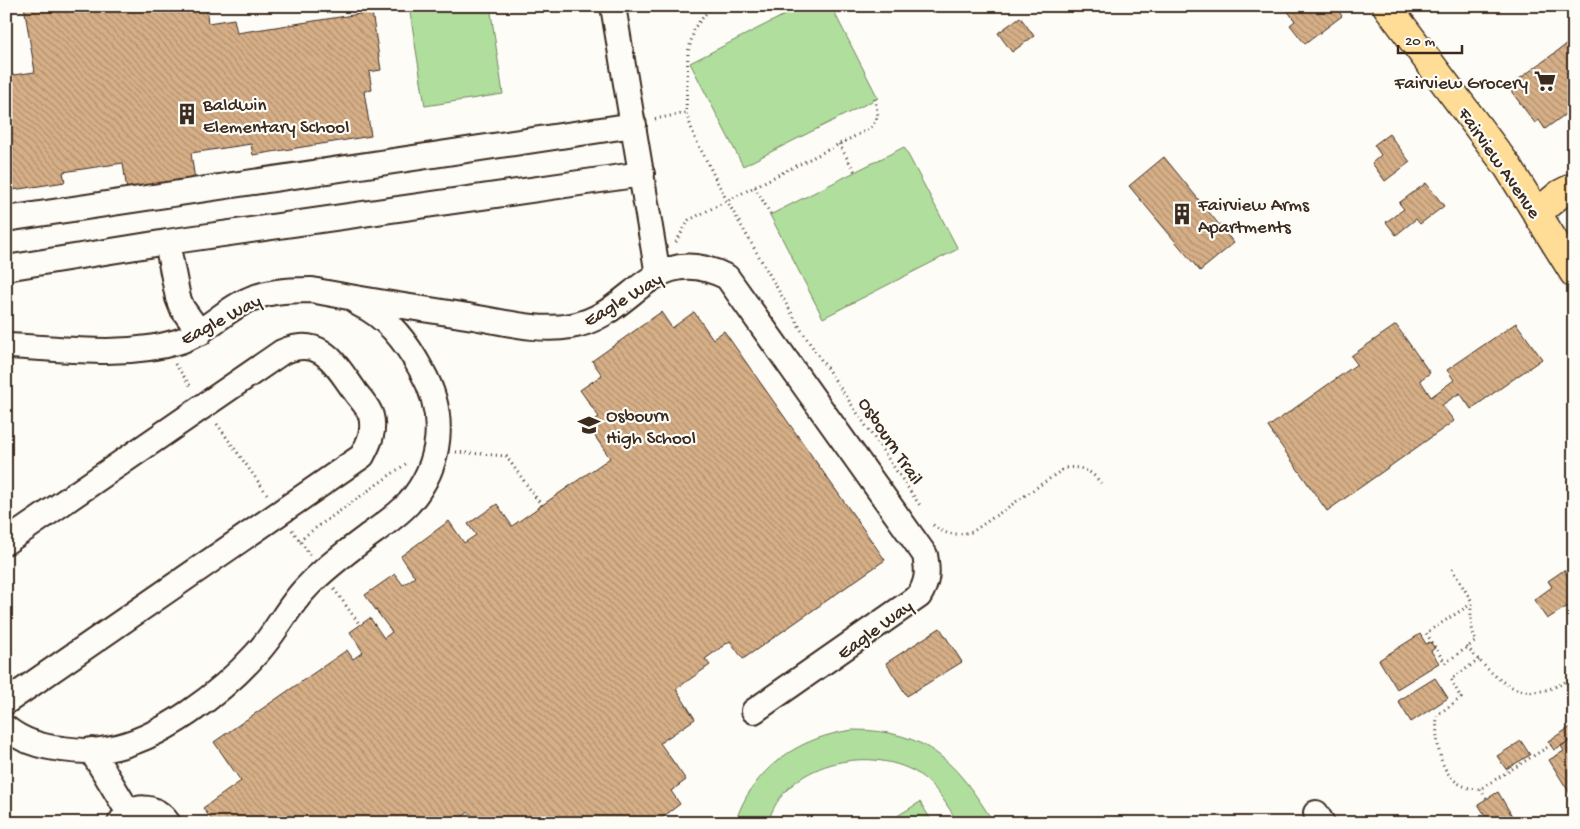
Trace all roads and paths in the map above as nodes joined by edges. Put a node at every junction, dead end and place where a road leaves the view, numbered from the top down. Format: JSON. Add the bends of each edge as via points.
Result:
{"nodes":[{"id":1,"x":612,"y":6,"type":"edge"},
{"id":2,"x":712,"y":6,"type":"edge"},
{"id":3,"x":1387,"y":6,"type":"edge"},
{"id":4,"x":875,"y":99,"type":"dead end"},
{"id":5,"x":634,"y":125,"type":"junction"},
{"id":6,"x":839,"y":144,"type":"junction"},
{"id":7,"x":855,"y":172,"type":"dead end"},
{"id":8,"x":642,"y":174,"type":"junction"},
{"id":9,"x":755,"y":187,"type":"junction"},
{"id":10,"x":1574,"y":187,"type":"edge"},
{"id":11,"x":727,"y":201,"type":"junction"},
{"id":12,"x":1537,"y":213,"type":"junction"},
{"id":13,"x":771,"y":215,"type":"dead end"},
{"id":14,"x":6,"y":219,"type":"edge"},
{"id":15,"x":167,"y":242,"type":"junction"},
{"id":16,"x":675,"y":245,"type":"dead end"},
{"id":17,"x":6,"y":268,"type":"edge"},
{"id":18,"x":1574,"y":273,"type":"edge"},
{"id":19,"x":658,"y":275,"type":"junction"},
{"id":20,"x":339,"y":295,"type":"junction"},
{"id":21,"x":200,"y":332,"type":"junction"},
{"id":22,"x":6,"y":346,"type":"edge"},
{"id":23,"x":162,"y":346,"type":"junction"},
{"id":24,"x":204,"y":406,"type":"junction"},
{"id":25,"x":1101,"y":483,"type":"dead end"},
{"id":26,"x":923,"y":510,"type":"dead end"},
{"id":27,"x":281,"y":514,"type":"junction"},
{"id":28,"x":932,"y":524,"type":"dead end"},
{"id":29,"x":6,"y":542,"type":"edge"},
{"id":30,"x":1452,"y":568,"type":"dead end"},
{"id":31,"x":322,"y":572,"type":"junction"},
{"id":32,"x":1471,"y":604,"type":"junction"},
{"id":33,"x":1567,"y":607,"type":"dead end"},
{"id":34,"x":1574,"y":618,"type":"edge"},
{"id":35,"x":360,"y":625,"type":"dead end"},
{"id":36,"x":1467,"y":647,"type":"junction"},
{"id":37,"x":1479,"y":660,"type":"junction"},
{"id":38,"x":1574,"y":677,"type":"edge"},
{"id":39,"x":1568,"y":680,"type":"junction"},
{"id":40,"x":1574,"y":689,"type":"edge"},
{"id":41,"x":6,"y":702,"type":"edge"},
{"id":42,"x":754,"y":711,"type":"dead end"},
{"id":43,"x":6,"y":728,"type":"edge"},
{"id":44,"x":1551,"y":745,"type":"dead end"},
{"id":45,"x":91,"y":750,"type":"junction"},
{"id":46,"x":1480,"y":789,"type":"junction"},
{"id":47,"x":1487,"y":799,"type":"dead end"},
{"id":48,"x":124,"y":818,"type":"edge"},
{"id":49,"x":168,"y":823,"type":"edge"}],
"edges":[{"from":1,"to":5,"type":"lane"},
{"from":2,"to":11,"type":"path","name":"Osbourn Trail","via":[[695,27],[688,52],[686,112],[703,155]]},
{"from":3,"to":12,"type":"main road","name":"Fairview Avenue","via":[[1508,167]]},
{"from":4,"to":6,"type":"path","via":[[878,116],[875,123]]},
{"from":5,"to":8,"type":"lane"},
{"from":5,"to":14,"type":"lane"},
{"from":6,"to":7,"type":"path"},
{"from":6,"to":9,"type":"path"},
{"from":8,"to":15,"type":"lane"},
{"from":8,"to":19,"type":"lane"},
{"from":9,"to":11,"type":"path"},
{"from":9,"to":13,"type":"path"},
{"from":10,"to":12,"type":"main road"},
{"from":11,"to":16,"type":"path","via":[[690,220]]},
{"from":11,"to":26,"type":"path","name":"Osbourn Trail","via":[[803,333]]},
{"from":12,"to":18,"type":"main road","name":"Fairview Avenue"},
{"from":15,"to":17,"type":"lane"},
{"from":15,"to":21,"type":"lane","via":[[178,298]]},
{"from":19,"to":20,"type":"lane","name":"Eagle Way","via":[[599,315],[571,326],[530,326]]},
{"from":19,"to":42,"type":"lane","name":"Eagle Way","via":[[691,265],[708,268],[727,277],[924,555],[928,571],[926,584],[919,596]]},
{"from":20,"to":21,"type":"lane","name":"Eagle Way","via":[[312,290],[285,290],[259,295],[241,303]]},
{"from":20,"to":31,"type":"lane","via":[[386,320],[405,343],[430,384],[437,411],[438,434],[424,482],[408,504]]},
{"from":21,"to":23,"type":"lane","name":"Eagle Way"},
{"from":22,"to":23,"type":"lane","name":"Eagle Way","via":[[106,351]]},
{"from":23,"to":24,"type":"path"},
{"from":24,"to":27,"type":"path"},
{"from":24,"to":27,"type":"lane","via":[[297,345],[314,348],[331,358],[371,414],[373,434],[362,456]]},
{"from":24,"to":29,"type":"lane"},
{"from":25,"to":28,"type":"path","via":[[1080,466],[1065,468],[972,532],[958,535],[942,533]]},
{"from":27,"to":31,"type":"path"},
{"from":27,"to":41,"type":"lane"},
{"from":30,"to":32,"type":"path"},
{"from":31,"to":35,"type":"path"},
{"from":31,"to":45,"type":"lane","via":[[298,596],[259,652],[237,675],[194,710],[128,744]]},
{"from":32,"to":36,"type":"path","via":[[1476,641]]},
{"from":32,"to":36,"type":"path","via":[[1426,633],[1445,663]]},
{"from":33,"to":34,"type":"path"},
{"from":36,"to":37,"type":"path"},
{"from":37,"to":39,"type":"path","via":[[1508,686],[1531,693],[1543,692]]},
{"from":37,"to":46,"type":"path","via":[[1451,679],[1461,698],[1437,715],[1436,738],[1437,750],[1448,772],[1464,787]]},
{"from":38,"to":39,"type":"path"},
{"from":39,"to":40,"type":"path"},
{"from":43,"to":45,"type":"lane","via":[[45,747]]},
{"from":44,"to":46,"type":"path"},
{"from":45,"to":48,"type":"lane"},
{"from":46,"to":47,"type":"path"},
{"from":48,"to":49,"type":"lane","via":[[142,807],[150,807]]}]}
